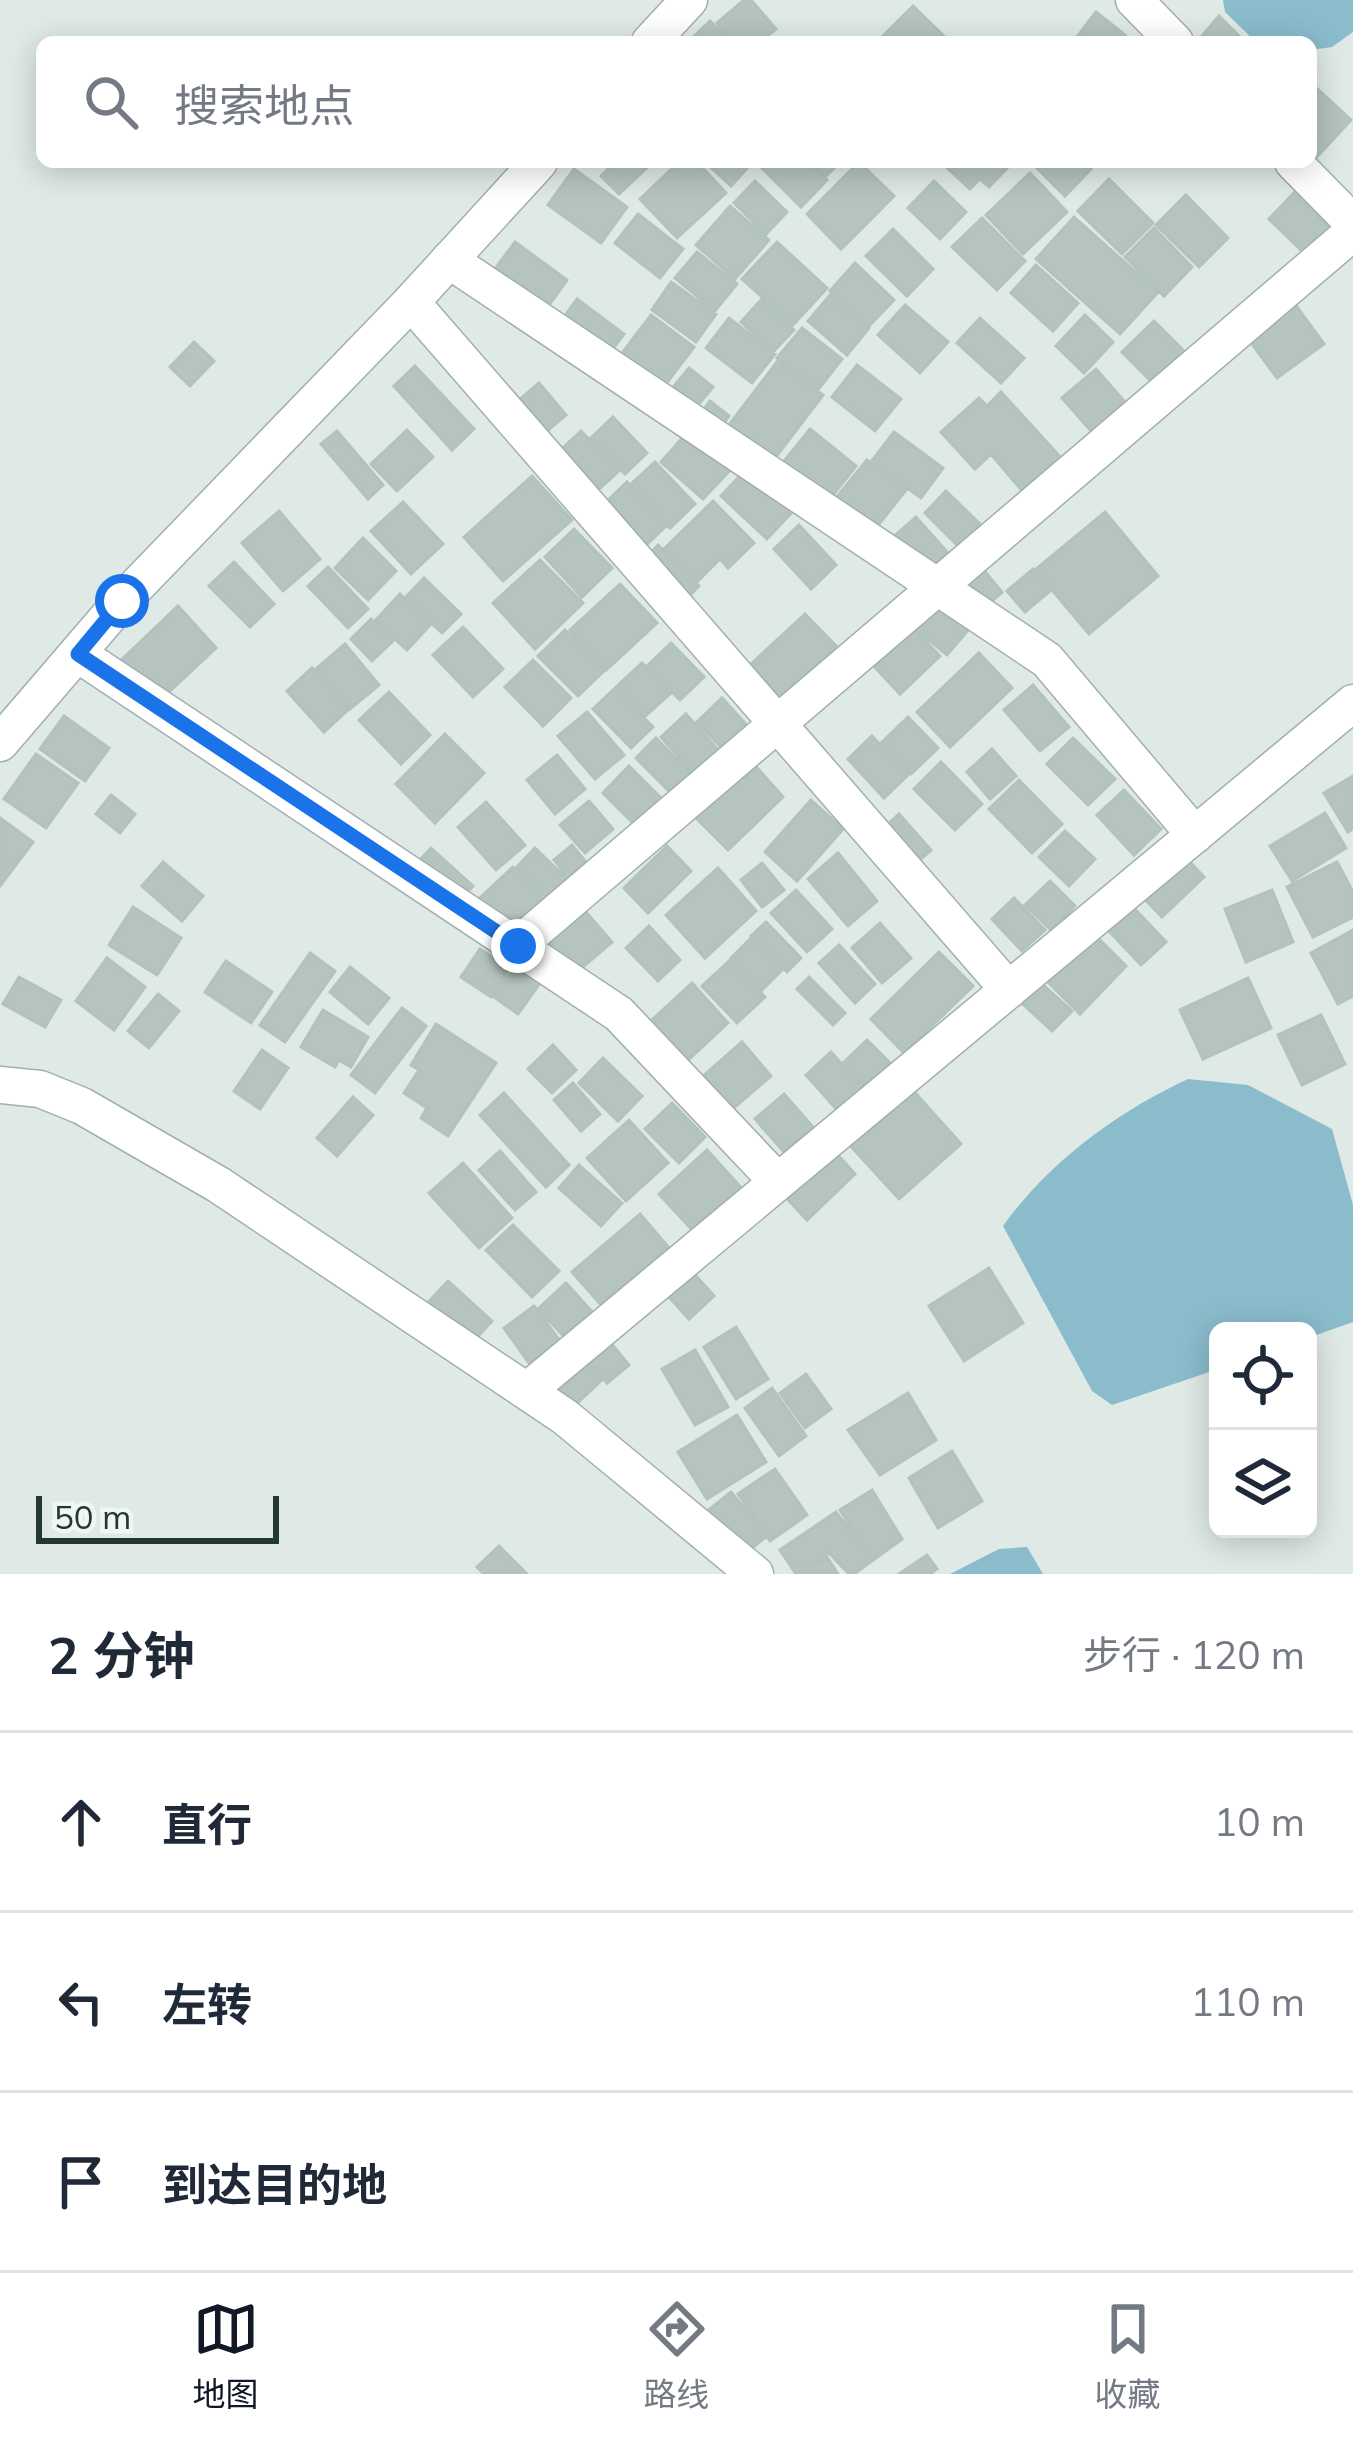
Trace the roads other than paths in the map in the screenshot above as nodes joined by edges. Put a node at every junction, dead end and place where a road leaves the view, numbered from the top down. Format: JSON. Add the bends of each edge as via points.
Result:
{"nodes":[{"id":1,"x":689,"y":0,"type":"edge"},
{"id":2,"x":1141,"y":2,"type":"edge"},
{"id":3,"x":656,"y":36,"type":"edge"},
{"id":4,"x":1170,"y":36,"type":"edge"},
{"id":5,"x":533,"y":168,"type":"edge"},
{"id":6,"x":1299,"y":168,"type":"edge"},
{"id":7,"x":1353,"y":223,"type":"edge"},
{"id":8,"x":1353,"y":232,"type":"edge"},
{"id":9,"x":449,"y":260,"type":"junction"},
{"id":10,"x":411,"y":302,"type":"junction"},
{"id":11,"x":938,"y":586,"type":"junction"},
{"id":12,"x":78,"y":654,"type":"junction"},
{"id":13,"x":1353,"y":703,"type":"edge"},
{"id":14,"x":778,"y":724,"type":"junction"},
{"id":15,"x":0,"y":743,"type":"edge"},
{"id":16,"x":1195,"y":835,"type":"junction"},
{"id":17,"x":518,"y":946,"type":"junction"},
{"id":18,"x":1009,"y":990,"type":"junction"},
{"id":19,"x":0,"y":1085,"type":"edge"},
{"id":20,"x":778,"y":1182,"type":"junction"},
{"id":21,"x":528,"y":1390,"type":"junction"},
{"id":22,"x":755,"y":1574,"type":"edge"}],
"edges":[{"from":1,"to":3,"type":"street"},
{"from":2,"to":4,"type":"street"},
{"from":5,"to":9,"type":"street"},
{"from":6,"to":7,"type":"street"},
{"from":8,"to":11,"type":"street"},
{"from":9,"to":10,"type":"street"},
{"from":9,"to":11,"type":"street"},
{"from":10,"to":12,"type":"street"},
{"from":10,"to":14,"type":"street"},
{"from":11,"to":14,"type":"street"},
{"from":11,"to":16,"type":"street","via":[[1047,659]]},
{"from":12,"to":15,"type":"street"},
{"from":12,"to":17,"type":"street"},
{"from":13,"to":16,"type":"street"},
{"from":14,"to":17,"type":"street"},
{"from":14,"to":18,"type":"street"},
{"from":16,"to":18,"type":"street"},
{"from":17,"to":20,"type":"street","via":[[619,1014]]},
{"from":18,"to":20,"type":"street"},
{"from":19,"to":21,"type":"street","via":[[40,1089],[82,1106],[219,1185]]},
{"from":20,"to":21,"type":"street"},
{"from":21,"to":22,"type":"street"}]}
